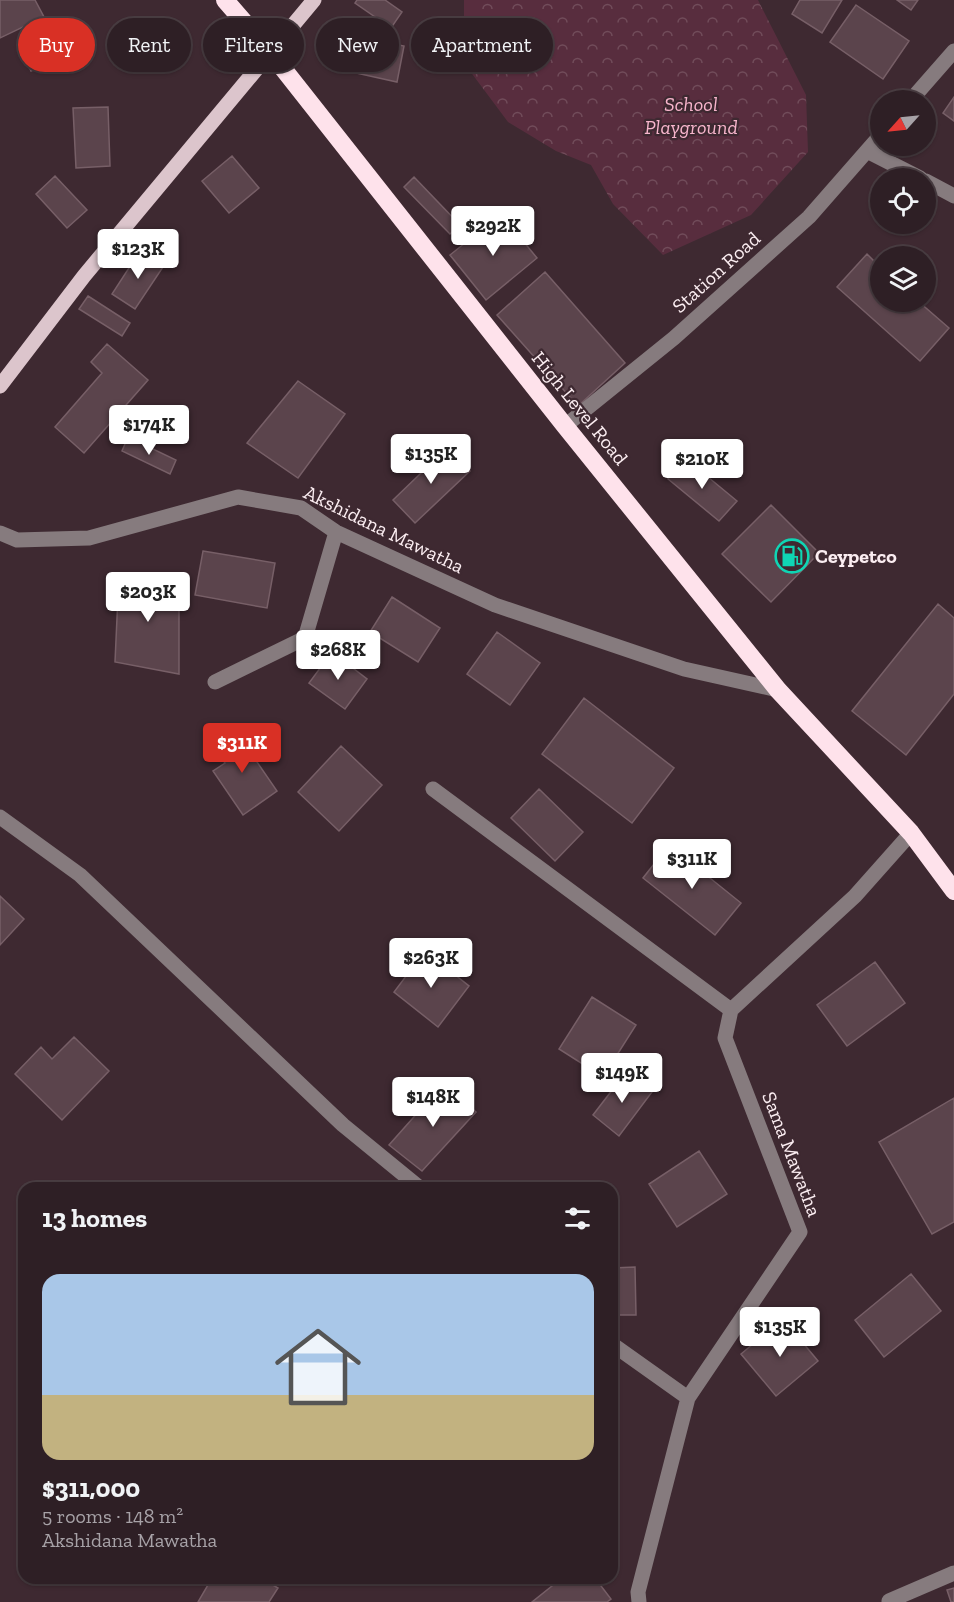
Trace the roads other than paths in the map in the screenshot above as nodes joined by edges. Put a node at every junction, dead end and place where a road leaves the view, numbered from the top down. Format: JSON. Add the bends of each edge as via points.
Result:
{"nodes":[{"id":1,"x":225,"y":0,"type":"edge"},
{"id":2,"x":314,"y":0,"type":"edge"},
{"id":3,"x":241,"y":18,"type":"edge"},
{"id":4,"x":299,"y":18,"type":"edge"},
{"id":5,"x":954,"y":51,"type":"edge"},
{"id":6,"x":253,"y":72,"type":"edge"},
{"id":7,"x":286,"y":72,"type":"edge"},
{"id":8,"x":920,"y":90,"type":"edge"},
{"id":9,"x":870,"y":148,"type":"edge"},
{"id":10,"x":867,"y":151,"type":"junction"},
{"id":11,"x":900,"y":168,"type":"edge"},
{"id":12,"x":936,"y":186,"type":"edge"},
{"id":13,"x":954,"y":196,"type":"edge"},
{"id":14,"x":0,"y":386,"type":"edge"},
{"id":15,"x":565,"y":426,"type":"junction"},
{"id":16,"x":336,"y":532,"type":"junction"},
{"id":17,"x":0,"y":533,"type":"edge"},
{"id":18,"x":215,"y":682,"type":"dead end"},
{"id":19,"x":778,"y":690,"type":"junction"},
{"id":20,"x":433,"y":789,"type":"dead end"},
{"id":21,"x":0,"y":817,"type":"edge"},
{"id":22,"x":911,"y":833,"type":"junction"},
{"id":23,"x":954,"y":891,"type":"edge"},
{"id":24,"x":731,"y":1010,"type":"junction"},
{"id":25,"x":413,"y":1182,"type":"edge"},
{"id":26,"x":618,"y":1348,"type":"edge"},
{"id":27,"x":688,"y":1398,"type":"junction"},
{"id":28,"x":954,"y":1573,"type":"edge"},
{"id":29,"x":888,"y":1601,"type":"edge"},
{"id":30,"x":639,"y":1602,"type":"edge"}],
"edges":[{"from":1,"to":3,"type":"highway","name":"High Level Road"},
{"from":2,"to":4,"type":"main road"},
{"from":5,"to":8,"type":"street"},
{"from":6,"to":14,"type":"main road","via":[[84,276]]},
{"from":7,"to":15,"type":"highway","name":"High Level Road"},
{"from":9,"to":10,"type":"street","name":"Station Road"},
{"from":10,"to":11,"type":"street"},
{"from":10,"to":15,"type":"street","name":"Station Road","via":[[809,217],[674,338]]},
{"from":12,"to":13,"type":"street"},
{"from":15,"to":19,"type":"highway","name":"High Level Road"},
{"from":16,"to":17,"type":"street","name":"Akshidana Mawatha","via":[[301,508],[238,497],[88,538],[17,540]]},
{"from":16,"to":18,"type":"street","via":[[304,638]]},
{"from":16,"to":19,"type":"street","name":"Akshidana Mawatha","via":[[495,605],[684,669]]},
{"from":19,"to":22,"type":"highway","name":"High Level Road"},
{"from":20,"to":24,"type":"street"},
{"from":21,"to":25,"type":"street","via":[[80,875],[343,1125]]},
{"from":22,"to":23,"type":"highway","name":"High Level Road"},
{"from":22,"to":24,"type":"street","via":[[855,896]]},
{"from":24,"to":27,"type":"street","name":"Sama Mawatha","via":[[725,1038],[800,1233]]},
{"from":26,"to":27,"type":"street"},
{"from":27,"to":30,"type":"street","name":"Sama Mawatha","via":[[638,1592]]},
{"from":28,"to":29,"type":"street"}]}
